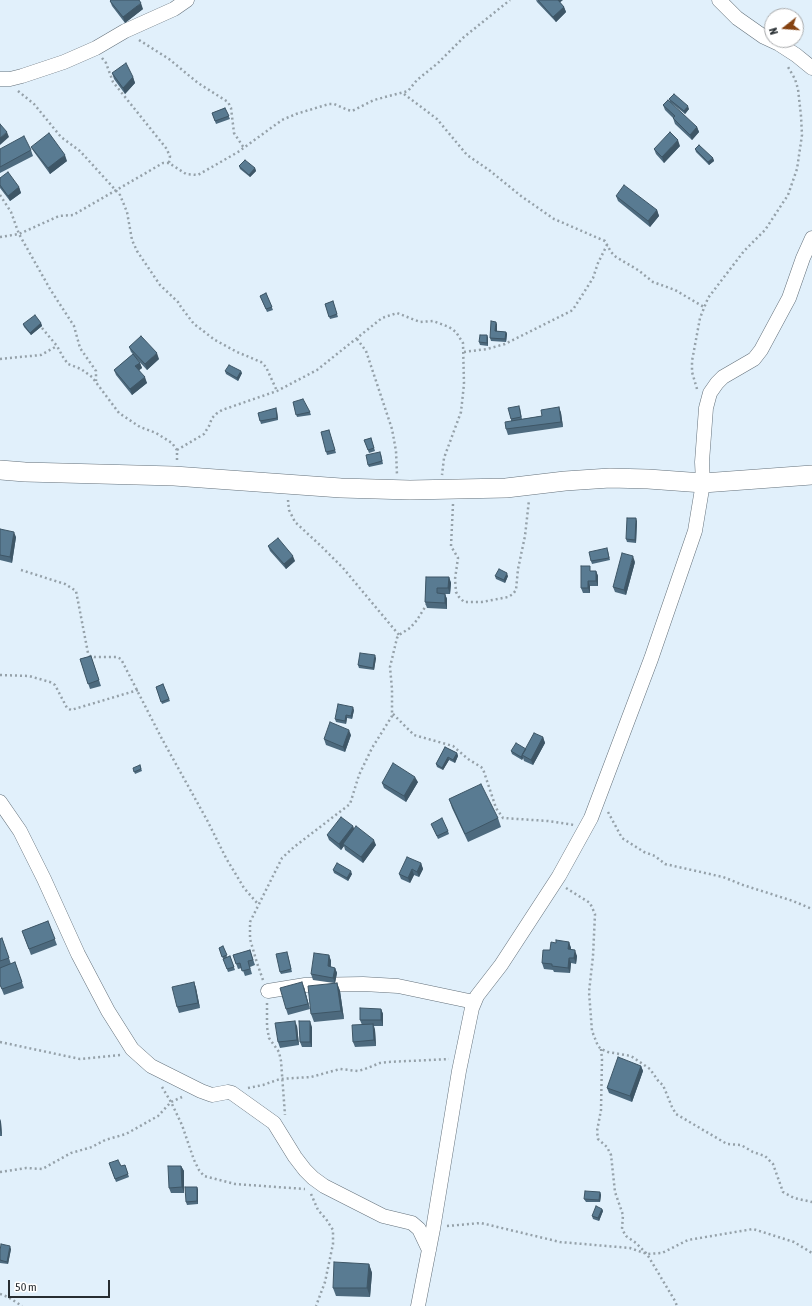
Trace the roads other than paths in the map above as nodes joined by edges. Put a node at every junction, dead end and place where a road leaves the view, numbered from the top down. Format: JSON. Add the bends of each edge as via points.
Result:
{"nodes":[{"id":1,"x":188,"y":0,"type":"edge"},
{"id":2,"x":719,"y":0,"type":"edge"},
{"id":3,"x":812,"y":68,"type":"edge"},
{"id":4,"x":1,"y":79,"type":"edge"},
{"id":5,"x":812,"y":238,"type":"edge"},
{"id":6,"x":0,"y":470,"type":"edge"},
{"id":7,"x":812,"y":475,"type":"edge"},
{"id":8,"x":703,"y":483,"type":"junction"},
{"id":9,"x":0,"y":802,"type":"edge"},
{"id":10,"x":268,"y":992,"type":"road end"},
{"id":11,"x":474,"y":1002,"type":"junction"},
{"id":12,"x":429,"y":1250,"type":"junction"},
{"id":13,"x":418,"y":1306,"type":"edge"}],
"edges":[{"from":1,"to":4,"type":"street","via":[[64,62],[33,73]]},
{"from":2,"to":3,"type":"street","via":[[738,18]]},
{"from":5,"to":8,"type":"street","via":[[789,298],[762,350],[754,359],[723,377],[710,394],[706,408]]},
{"from":6,"to":8,"type":"main road","via":[[174,476],[341,488],[506,488],[610,478]]},
{"from":7,"to":8,"type":"main road"},
{"from":8,"to":11,"type":"street","via":[[695,531],[683,568],[586,826],[555,882]]},
{"from":9,"to":12,"type":"street","via":[[20,832],[78,954],[129,1045],[151,1066],[208,1094],[232,1092],[274,1123],[313,1178],[382,1216],[412,1223],[420,1229]]},
{"from":10,"to":11,"type":"street","via":[[304,985],[363,984],[398,986]]},
{"from":11,"to":12,"type":"street","via":[[461,1059]]},
{"from":12,"to":13,"type":"street"}]}
